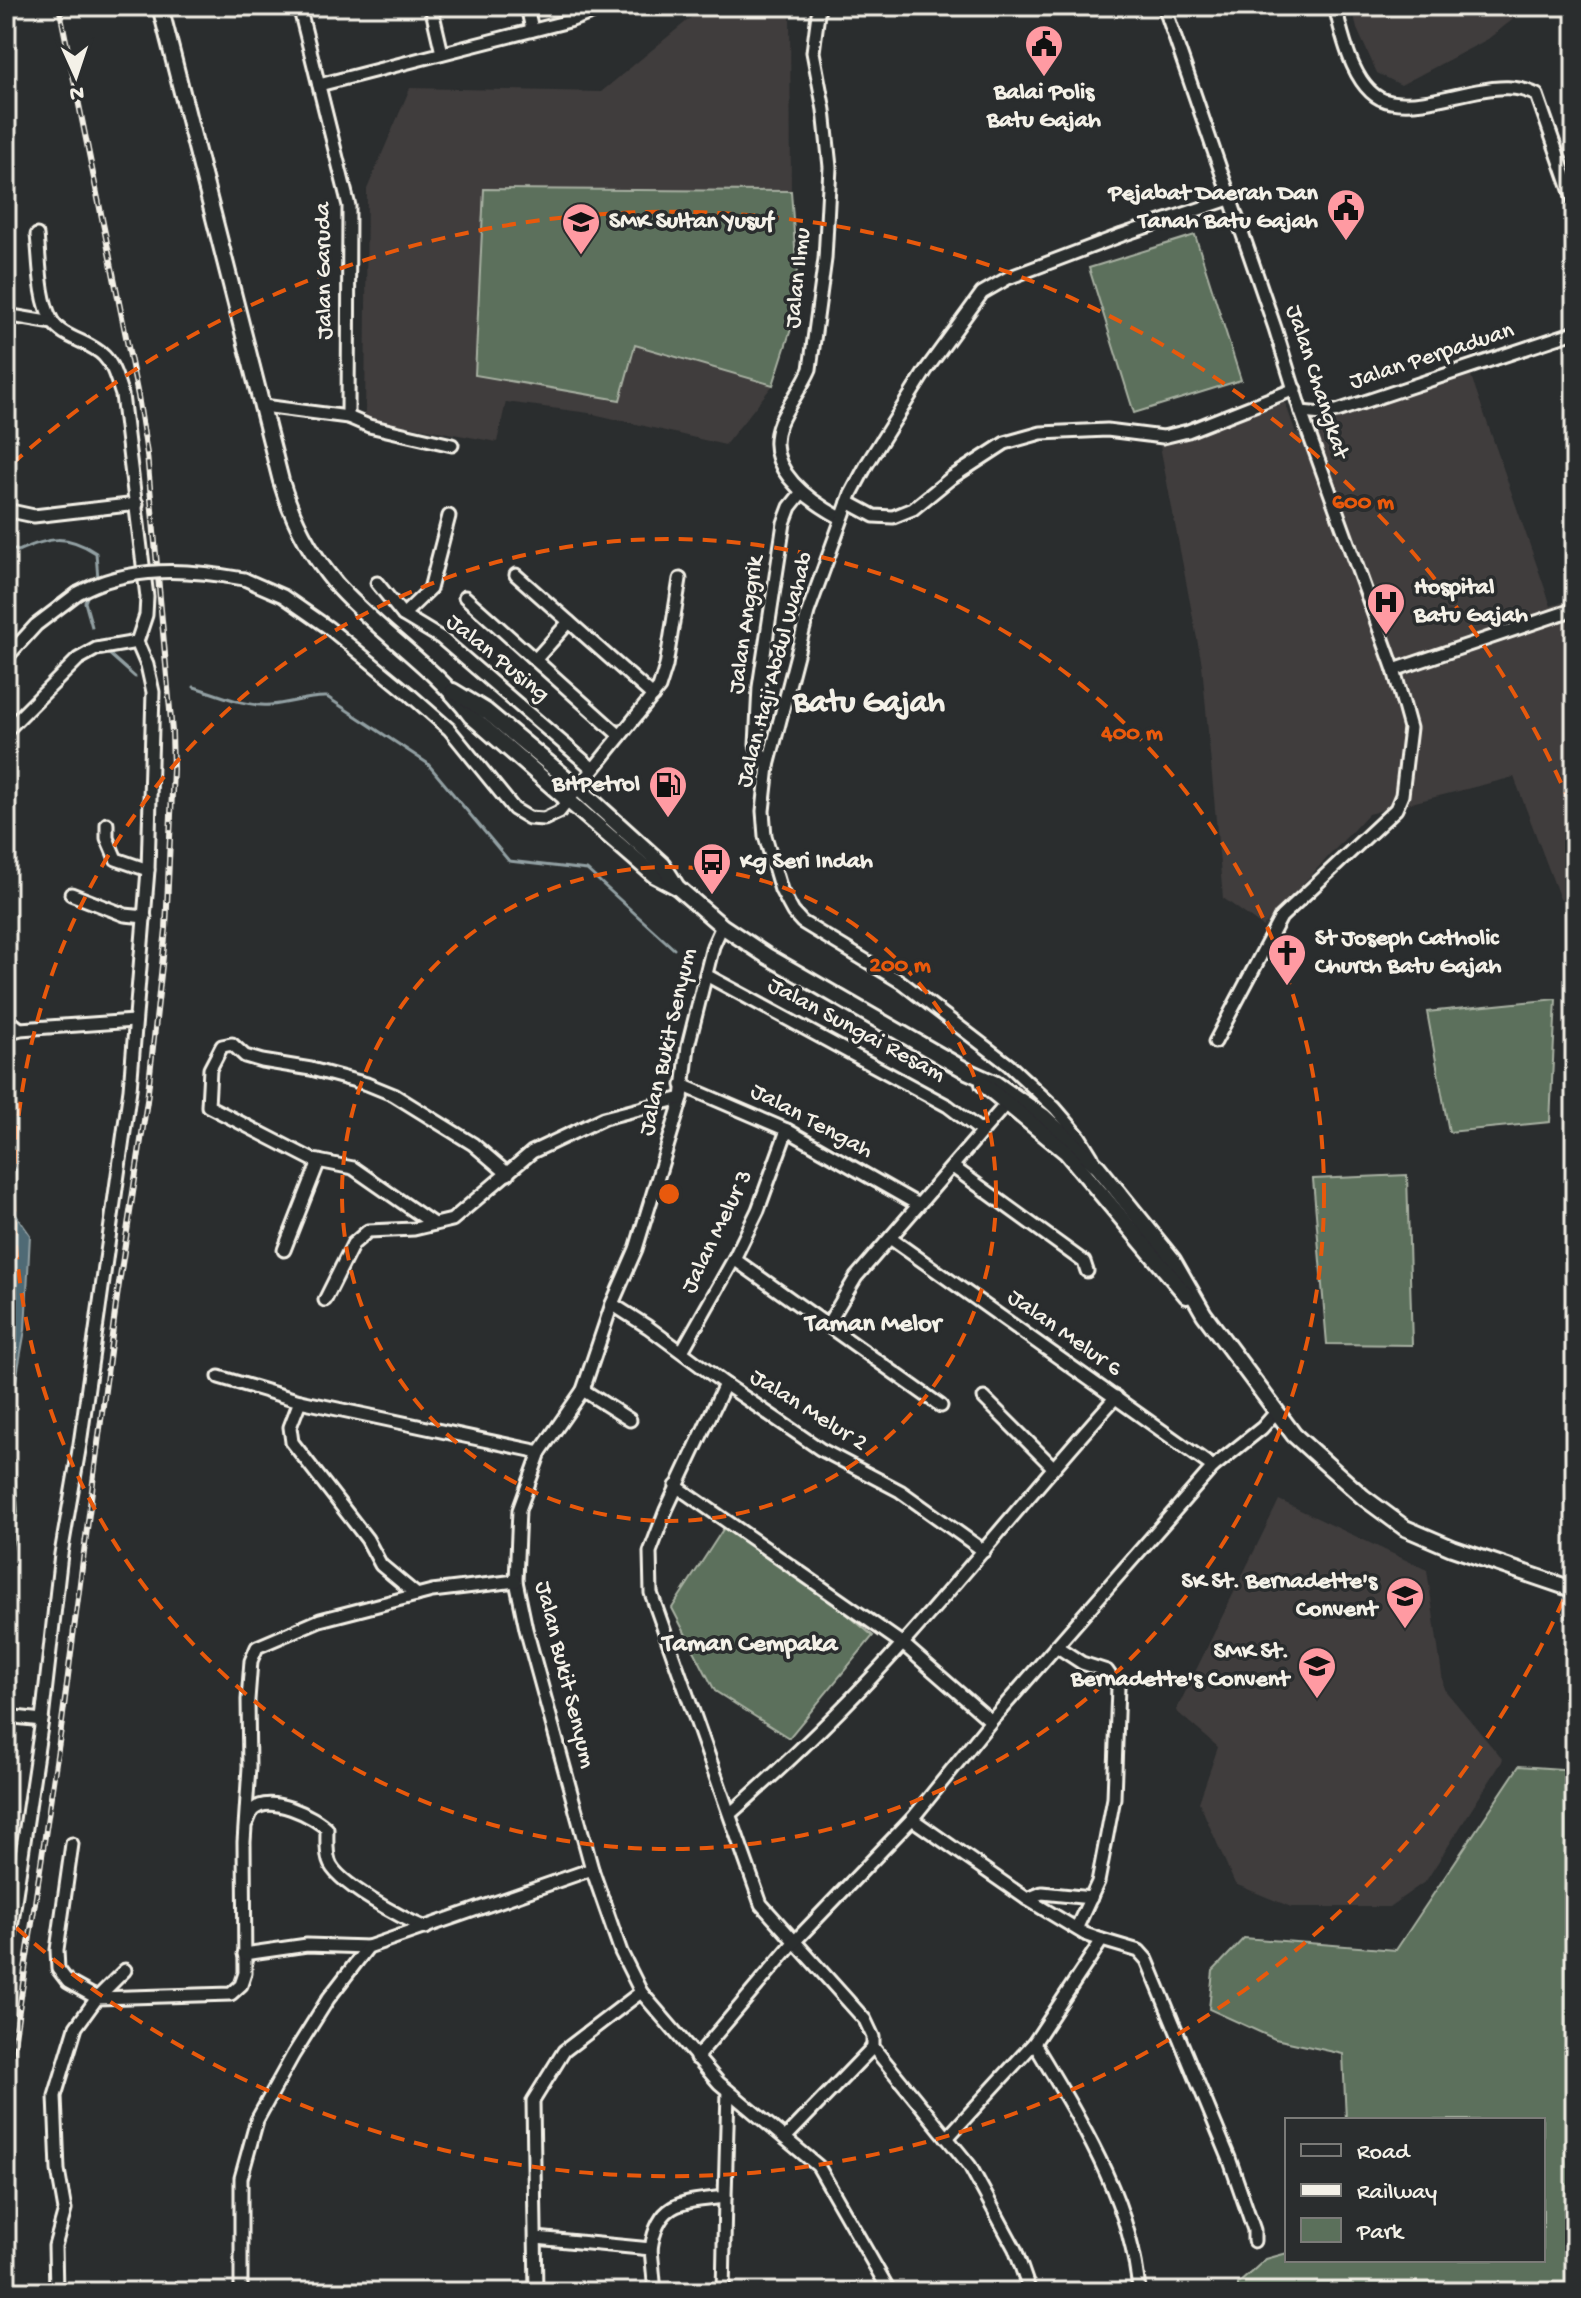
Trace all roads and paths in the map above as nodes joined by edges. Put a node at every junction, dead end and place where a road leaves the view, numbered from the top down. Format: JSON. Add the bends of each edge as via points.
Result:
{"nodes":[{"id":1,"x":160,"y":6,"type":"edge"},
{"id":2,"x":299,"y":6,"type":"edge"},
{"id":3,"x":431,"y":6,"type":"edge"},
{"id":4,"x":527,"y":6,"type":"edge"},
{"id":5,"x":601,"y":6,"type":"edge"},
{"id":6,"x":819,"y":6,"type":"edge"},
{"id":7,"x":1164,"y":6,"type":"edge"},
{"id":8,"x":1335,"y":6,"type":"edge"},
{"id":9,"x":532,"y":30,"type":"junction"},
{"id":10,"x":442,"y":53,"type":"junction"},
{"id":11,"x":319,"y":85,"type":"junction"},
{"id":12,"x":1229,"y":199,"type":"junction"},
{"id":13,"x":1575,"y":204,"type":"edge"},
{"id":14,"x":37,"y":235,"type":"dead end"},
{"id":15,"x":6,"y":315,"type":"edge"},
{"id":16,"x":53,"y":323,"type":"junction"},
{"id":17,"x":1575,"y":332,"type":"edge"},
{"id":18,"x":1295,"y":389,"type":"junction"},
{"id":19,"x":263,"y":406,"type":"junction"},
{"id":20,"x":1301,"y":412,"type":"junction"},
{"id":21,"x":348,"y":417,"type":"junction"},
{"id":22,"x":452,"y":445,"type":"dead end"},
{"id":23,"x":802,"y":492,"type":"junction"},
{"id":24,"x":848,"y":502,"type":"junction"},
{"id":25,"x":137,"y":504,"type":"junction"},
{"id":26,"x":6,"y":510,"type":"edge"},
{"id":27,"x":449,"y":516,"type":"dead end"},
{"id":28,"x":841,"y":518,"type":"junction"},
{"id":29,"x":516,"y":575,"type":"dead end"},
{"id":30,"x":680,"y":579,"type":"dead end"},
{"id":31,"x":377,"y":583,"type":"dead end"},
{"id":32,"x":465,"y":597,"type":"dead end"},
{"id":33,"x":1575,"y":609,"type":"edge"},
{"id":34,"x":403,"y":615,"type":"junction"},
{"id":35,"x":569,"y":622,"type":"junction"},
{"id":36,"x":137,"y":642,"type":"junction"},
{"id":37,"x":6,"y":658,"type":"edge"},
{"id":38,"x":535,"y":660,"type":"junction"},
{"id":39,"x":1394,"y":670,"type":"junction"},
{"id":40,"x":453,"y":691,"type":"junction"},
{"id":41,"x":653,"y":696,"type":"junction"},
{"id":42,"x":6,"y":731,"type":"edge"},
{"id":43,"x":620,"y":736,"type":"junction"},
{"id":44,"x":768,"y":766,"type":"junction"},
{"id":45,"x":592,"y":768,"type":"junction"},
{"id":46,"x":577,"y":787,"type":"junction"},
{"id":47,"x":567,"y":800,"type":"junction"},
{"id":48,"x":107,"y":824,"type":"dead end"},
{"id":49,"x":148,"y":870,"type":"junction"},
{"id":50,"x":677,"y":887,"type":"junction"},
{"id":51,"x":71,"y":894,"type":"dead end"},
{"id":52,"x":145,"y":917,"type":"junction"},
{"id":53,"x":722,"y":926,"type":"junction"},
{"id":54,"x":706,"y":975,"type":"junction"},
{"id":55,"x":6,"y":1018,"type":"edge"},
{"id":56,"x":134,"y":1021,"type":"junction"},
{"id":57,"x":20,"y":1029,"type":"junction"},
{"id":58,"x":6,"y":1034,"type":"edge"},
{"id":59,"x":1215,"y":1042,"type":"dead end"},
{"id":60,"x":967,"y":1071,"type":"junction"},
{"id":61,"x":682,"y":1091,"type":"junction"},
{"id":62,"x":1006,"y":1104,"type":"junction"},
{"id":63,"x":1055,"y":1108,"type":"junction"},
{"id":64,"x":787,"y":1130,"type":"junction"},
{"id":65,"x":981,"y":1131,"type":"junction"},
{"id":66,"x":1064,"y":1133,"type":"junction"},
{"id":67,"x":1066,"y":1152,"type":"junction"},
{"id":68,"x":319,"y":1161,"type":"junction"},
{"id":69,"x":953,"y":1167,"type":"junction"},
{"id":70,"x":1098,"y":1167,"type":"junction"},
{"id":71,"x":508,"y":1174,"type":"junction"},
{"id":72,"x":917,"y":1204,"type":"junction"},
{"id":73,"x":432,"y":1223,"type":"junction"},
{"id":74,"x":890,"y":1238,"type":"junction"},
{"id":75,"x":284,"y":1250,"type":"dead end"},
{"id":76,"x":734,"y":1259,"type":"junction"},
{"id":77,"x":1087,"y":1271,"type":"dead end"},
{"id":78,"x":325,"y":1300,"type":"dead end"},
{"id":79,"x":612,"y":1304,"type":"junction"},
{"id":80,"x":1204,"y":1314,"type":"junction"},
{"id":81,"x":828,"y":1324,"type":"junction"},
{"id":82,"x":682,"y":1351,"type":"junction"},
{"id":83,"x":219,"y":1377,"type":"dead end"},
{"id":84,"x":725,"y":1384,"type":"junction"},
{"id":85,"x":583,"y":1390,"type":"junction"},
{"id":86,"x":1116,"y":1397,"type":"junction"},
{"id":87,"x":984,"y":1398,"type":"dead end"},
{"id":88,"x":300,"y":1401,"type":"junction"},
{"id":89,"x":941,"y":1406,"type":"dead end"},
{"id":90,"x":1276,"y":1412,"type":"junction"},
{"id":91,"x":630,"y":1420,"type":"dead end"},
{"id":92,"x":540,"y":1452,"type":"junction"},
{"id":93,"x":1218,"y":1463,"type":"junction"},
{"id":94,"x":1052,"y":1466,"type":"junction"},
{"id":95,"x":676,"y":1486,"type":"junction"},
{"id":96,"x":984,"y":1551,"type":"junction"},
{"id":97,"x":516,"y":1581,"type":"junction"},
{"id":98,"x":1575,"y":1590,"type":"edge"},
{"id":99,"x":417,"y":1595,"type":"junction"},
{"id":100,"x":903,"y":1644,"type":"junction"},
{"id":101,"x":1056,"y":1646,"type":"junction"},
{"id":102,"x":6,"y":1716,"type":"edge"},
{"id":103,"x":42,"y":1720,"type":"junction"},
{"id":104,"x":991,"y":1721,"type":"junction"},
{"id":105,"x":730,"y":1814,"type":"junction"},
{"id":106,"x":912,"y":1819,"type":"junction"},
{"id":107,"x":245,"y":1824,"type":"junction"},
{"id":108,"x":72,"y":1844,"type":"dead end"},
{"id":109,"x":592,"y":1869,"type":"junction"},
{"id":110,"x":1091,"y":1898,"type":"junction"},
{"id":111,"x":1027,"y":1899,"type":"junction"},
{"id":112,"x":401,"y":1917,"type":"junction"},
{"id":113,"x":1077,"y":1927,"type":"junction"},
{"id":114,"x":426,"y":1928,"type":"junction"},
{"id":115,"x":403,"y":1936,"type":"junction"},
{"id":116,"x":1102,"y":1940,"type":"junction"},
{"id":117,"x":795,"y":1941,"type":"junction"},
{"id":118,"x":368,"y":1947,"type":"junction"},
{"id":119,"x":244,"y":1954,"type":"junction"},
{"id":120,"x":6,"y":1962,"type":"edge"},
{"id":121,"x":125,"y":1970,"type":"dead end"},
{"id":122,"x":641,"y":1992,"type":"junction"},
{"id":123,"x":97,"y":1998,"type":"junction"},
{"id":124,"x":1034,"y":2043,"type":"junction"},
{"id":125,"x":873,"y":2047,"type":"junction"},
{"id":126,"x":696,"y":2058,"type":"junction"},
{"id":127,"x":728,"y":2091,"type":"junction"},
{"id":128,"x":786,"y":2137,"type":"junction"},
{"id":129,"x":947,"y":2138,"type":"junction"},
{"id":130,"x":725,"y":2197,"type":"junction"},
{"id":131,"x":536,"y":2238,"type":"junction"},
{"id":132,"x":1254,"y":2241,"type":"dead end"},
{"id":133,"x":651,"y":2249,"type":"junction"},
{"id":134,"x":56,"y":2292,"type":"edge"},
{"id":135,"x":241,"y":2292,"type":"edge"},
{"id":136,"x":536,"y":2292,"type":"edge"},
{"id":137,"x":655,"y":2292,"type":"edge"},
{"id":138,"x":723,"y":2292,"type":"edge"},
{"id":139,"x":890,"y":2292,"type":"edge"},
{"id":140,"x":1030,"y":2292,"type":"edge"},
{"id":141,"x":1139,"y":2292,"type":"edge"}],
"edges":[{"from":1,"to":19,"type":"main road"},
{"from":2,"to":11,"type":"street","name":"Jalan Garuda"},
{"from":3,"to":10,"type":"street"},
{"from":4,"to":9,"type":"street"},
{"from":5,"to":9,"type":"street"},
{"from":6,"to":23,"type":"street","name":"Jalan Ilmu","via":[[813,52],[829,141],[825,259],[810,369],[781,422],[776,447],[777,458]]},
{"from":7,"to":12,"type":"street","name":"Jalan Changkat"},
{"from":8,"to":13,"type":"street","via":[[1360,81],[1389,103],[1496,87],[1523,88],[1537,95]]},
{"from":9,"to":10,"type":"street"},
{"from":10,"to":11,"type":"street"},
{"from":11,"to":21,"type":"street","name":"Jalan Garuda","via":[[349,206]]},
{"from":12,"to":18,"type":"street","name":"Jalan Changkat"},
{"from":12,"to":24,"type":"street","name":"Jalan Haji Abdul Wahab","via":[[1029,270],[982,293],[918,383]]},
{"from":14,"to":16,"type":"street"},
{"from":15,"to":16,"type":"street"},
{"from":16,"to":25,"type":"street","via":[[103,355],[114,371]]},
{"from":17,"to":20,"type":"street","name":"Jalan Perpaduan","via":[[1337,411]]},
{"from":18,"to":20,"type":"street","name":"Jalan Changkat"},
{"from":18,"to":24,"type":"street","via":[[1163,437],[1107,430],[1041,433],[1005,443],[913,509],[893,517],[874,516]]},
{"from":19,"to":21,"type":"street"},
{"from":19,"to":40,"type":"main road","via":[[300,533],[335,583]]},
{"from":20,"to":39,"type":"street","name":"Jalan Changkat"},
{"from":21,"to":22,"type":"street"},
{"from":23,"to":28,"type":"street","name":"Jalan Ilmu"},
{"from":23,"to":44,"type":"street","name":"Jalan Anggrik","via":[[784,523],[759,687],[756,745]]},
{"from":24,"to":28,"type":"street","name":"Jalan Haji Abdul Wahab"},
{"from":25,"to":26,"type":"street","via":[[34,516]]},
{"from":25,"to":36,"type":"street","via":[[147,597]]},
{"from":27,"to":34,"type":"street","via":[[430,589]]},
{"from":28,"to":44,"type":"street","name":"Jalan Haji Abdul Wahab","via":[[808,612]]},
{"from":29,"to":35,"type":"street"},
{"from":30,"to":41,"type":"street","via":[[666,666]]},
{"from":31,"to":34,"type":"street","name":"Jalan Pusing"},
{"from":32,"to":38,"type":"street"},
{"from":33,"to":39,"type":"street"},
{"from":34,"to":45,"type":"street","name":"Jalan Pusing","via":[[441,638]]},
{"from":35,"to":38,"type":"street"},
{"from":35,"to":41,"type":"street"},
{"from":36,"to":42,"type":"street","via":[[96,649],[78,659]]},
{"from":36,"to":49,"type":"street","via":[[153,692]]},
{"from":37,"to":47,"type":"street","bridge":true,"via":[[36,625],[78,593],[119,577],[196,571],[244,579],[283,596],[408,693],[449,729],[514,809],[544,819],[559,812]]},
{"from":38,"to":43,"type":"street"},
{"from":39,"to":59,"type":"street","name":"Jalan Changkat","via":[[1410,728],[1396,809],[1281,917]]},
{"from":40,"to":46,"type":"main road","via":[[486,711]]},
{"from":40,"to":47,"type":"main road","via":[[471,716]]},
{"from":41,"to":43,"type":"street"},
{"from":43,"to":45,"type":"street"},
{"from":44,"to":63,"type":"street","name":"Jalan Haji Abdul Wahab","via":[[765,836],[793,912],[901,982],[1009,1065]]},
{"from":45,"to":46,"type":"street"},
{"from":46,"to":47,"type":"street"},
{"from":46,"to":50,"type":"main road","via":[[663,865]]},
{"from":47,"to":50,"type":"main road","via":[[654,875]]},
{"from":48,"to":49,"type":"street","via":[[116,859]]},
{"from":49,"to":52,"type":"street"},
{"from":50,"to":53,"type":"main road"},
{"from":51,"to":52,"type":"street","via":[[125,915]]},
{"from":52,"to":56,"type":"street"},
{"from":53,"to":54,"type":"street","name":"Jalan Bukit Senyum"},
{"from":53,"to":60,"type":"main road"},
{"from":54,"to":61,"type":"street","name":"Jalan Bukit Senyum"},
{"from":54,"to":65,"type":"street","name":"Jalan Sungai Resam","via":[[948,1106]]},
{"from":55,"to":57,"type":"street"},
{"from":56,"to":57,"type":"street"},
{"from":56,"to":103,"type":"street","via":[[130,1089],[61,1554]]},
{"from":57,"to":58,"type":"street"},
{"from":60,"to":62,"type":"main road"},
{"from":60,"to":66,"type":"main road","via":[[996,1084]]},
{"from":61,"to":64,"type":"street","name":"Jalan Tengah"},
{"from":61,"to":71,"type":"street","via":[[604,1118],[532,1152]]},
{"from":61,"to":79,"type":"street","name":"Jalan Bukit Senyum","via":[[636,1249]]},
{"from":62,"to":65,"type":"street"},
{"from":62,"to":67,"type":"main road"},
{"from":63,"to":66,"type":"street"},
{"from":63,"to":70,"type":"street","name":"Jalan Haji Abdul Wahab"},
{"from":64,"to":72,"type":"street","name":"Jalan Tengah"},
{"from":64,"to":76,"type":"street","name":"Jalan Melur 3"},
{"from":65,"to":69,"type":"street"},
{"from":66,"to":67,"type":"main road"},
{"from":66,"to":70,"type":"main road"},
{"from":67,"to":80,"type":"main road"},
{"from":68,"to":71,"type":"street","via":[[208,1106],[210,1069],[222,1046],[232,1044],[245,1056],[311,1069],[394,1095],[473,1144]]},
{"from":68,"to":73,"type":"street","via":[[353,1168]]},
{"from":68,"to":75,"type":"street"},
{"from":69,"to":72,"type":"street"},
{"from":69,"to":77,"type":"street","via":[[1084,1262]]},
{"from":70,"to":80,"type":"main road","via":[[1173,1260]]},
{"from":71,"to":73,"type":"street","via":[[452,1220]]},
{"from":72,"to":74,"type":"street"},
{"from":73,"to":78,"type":"street","via":[[368,1231],[353,1244]]},
{"from":74,"to":81,"type":"street","via":[[856,1277]]},
{"from":74,"to":86,"type":"street","name":"Jalan Melur 6"},
{"from":76,"to":81,"type":"street"},
{"from":76,"to":82,"type":"street","name":"Jalan Melur 3"},
{"from":79,"to":82,"type":"street","name":"Jalan Melur 2"},
{"from":79,"to":85,"type":"street","name":"Jalan Bukit Senyum"},
{"from":80,"to":90,"type":"main road"},
{"from":81,"to":89,"type":"street"},
{"from":82,"to":84,"type":"street","name":"Jalan Melur 2"},
{"from":83,"to":88,"type":"street"},
{"from":84,"to":95,"type":"street"},
{"from":84,"to":96,"type":"street","name":"Jalan Melur 2","via":[[820,1449],[900,1491]]},
{"from":85,"to":91,"type":"street"},
{"from":85,"to":92,"type":"street","name":"Jalan Bukit Senyum"},
{"from":86,"to":93,"type":"street","name":"Jalan Melur 6"},
{"from":86,"to":94,"type":"street"},
{"from":87,"to":94,"type":"street"},
{"from":88,"to":92,"type":"street"},
{"from":88,"to":99,"type":"street","via":[[290,1427],[292,1442],[381,1565]]},
{"from":90,"to":93,"type":"street"},
{"from":90,"to":98,"type":"main road","via":[[1294,1435],[1405,1528]]},
{"from":92,"to":97,"type":"street","name":"Jalan Bukit Senyum","via":[[519,1510]]},
{"from":93,"to":101,"type":"street"},
{"from":94,"to":96,"type":"street"},
{"from":95,"to":100,"type":"street"},
{"from":95,"to":105,"type":"street","via":[[650,1552],[651,1593]]},
{"from":96,"to":100,"type":"street"},
{"from":97,"to":99,"type":"street"},
{"from":97,"to":109,"type":"street","name":"Jalan Bukit Senyum"},
{"from":99,"to":107,"type":"street","via":[[320,1620],[257,1647],[251,1661]]},
{"from":100,"to":104,"type":"street"},
{"from":100,"to":105,"type":"street","via":[[786,1765]]},
{"from":101,"to":104,"type":"street"},
{"from":101,"to":110,"type":"street","via":[[1107,1671],[1118,1687],[1114,1798]]},
{"from":102,"to":103,"type":"street"},
{"from":103,"to":120,"type":"street"},
{"from":104,"to":106,"type":"street"},
{"from":105,"to":117,"type":"street","via":[[761,1904]]},
{"from":106,"to":111,"type":"street"},
{"from":106,"to":117,"type":"street"},
{"from":107,"to":112,"type":"street","via":[[265,1804],[318,1820],[327,1829],[329,1863],[337,1874]]},
{"from":107,"to":119,"type":"street"},
{"from":108,"to":123,"type":"street","via":[[58,1969],[68,1982]]},
{"from":109,"to":114,"type":"street"},
{"from":109,"to":122,"type":"street","name":"Jalan Bukit Senyum"},
{"from":110,"to":111,"type":"street","via":[[1042,1893]]},
{"from":110,"to":113,"type":"street"},
{"from":111,"to":113,"type":"street"},
{"from":112,"to":114,"type":"street"},
{"from":112,"to":115,"type":"street"},
{"from":113,"to":116,"type":"street"},
{"from":114,"to":115,"type":"street"},
{"from":115,"to":118,"type":"street"},
{"from":116,"to":124,"type":"street"},
{"from":116,"to":132,"type":"street","via":[[1139,1951],[1147,1960],[1229,2158]]},
{"from":117,"to":125,"type":"street","via":[[865,2020]]},
{"from":117,"to":126,"type":"street"},
{"from":118,"to":119,"type":"street","via":[[307,1945]]},
{"from":118,"to":135,"type":"street","via":[[328,1999],[257,2120],[241,2178]]},
{"from":119,"to":123,"type":"street","via":[[245,1973],[231,1994]]},
{"from":121,"to":123,"type":"street"},
{"from":122,"to":126,"type":"street","name":"Jalan Bukit Senyum"},
{"from":122,"to":131,"type":"street","via":[[564,2051],[533,2101]]},
{"from":123,"to":134,"type":"street","via":[[76,2027],[55,2096],[65,2210],[55,2246]]},
{"from":124,"to":129,"type":"street"},
{"from":124,"to":141,"type":"street","via":[[1123,2211]]},
{"from":125,"to":128,"type":"street"},
{"from":125,"to":129,"type":"street"},
{"from":126,"to":127,"type":"street","name":"Jalan Bukit Senyum"},
{"from":127,"to":128,"type":"street","name":"Jalan Bukit Senyum"},
{"from":127,"to":130,"type":"street"},
{"from":128,"to":139,"type":"street","name":"Jalan Bukit Senyum","via":[[818,2166]]},
{"from":129,"to":140,"type":"street","via":[[991,2202]]},
{"from":130,"to":133,"type":"street","via":[[698,2200],[661,2215]]},
{"from":130,"to":138,"type":"street"},
{"from":131,"to":133,"type":"street"},
{"from":131,"to":136,"type":"street"},
{"from":133,"to":137,"type":"street"}]}
